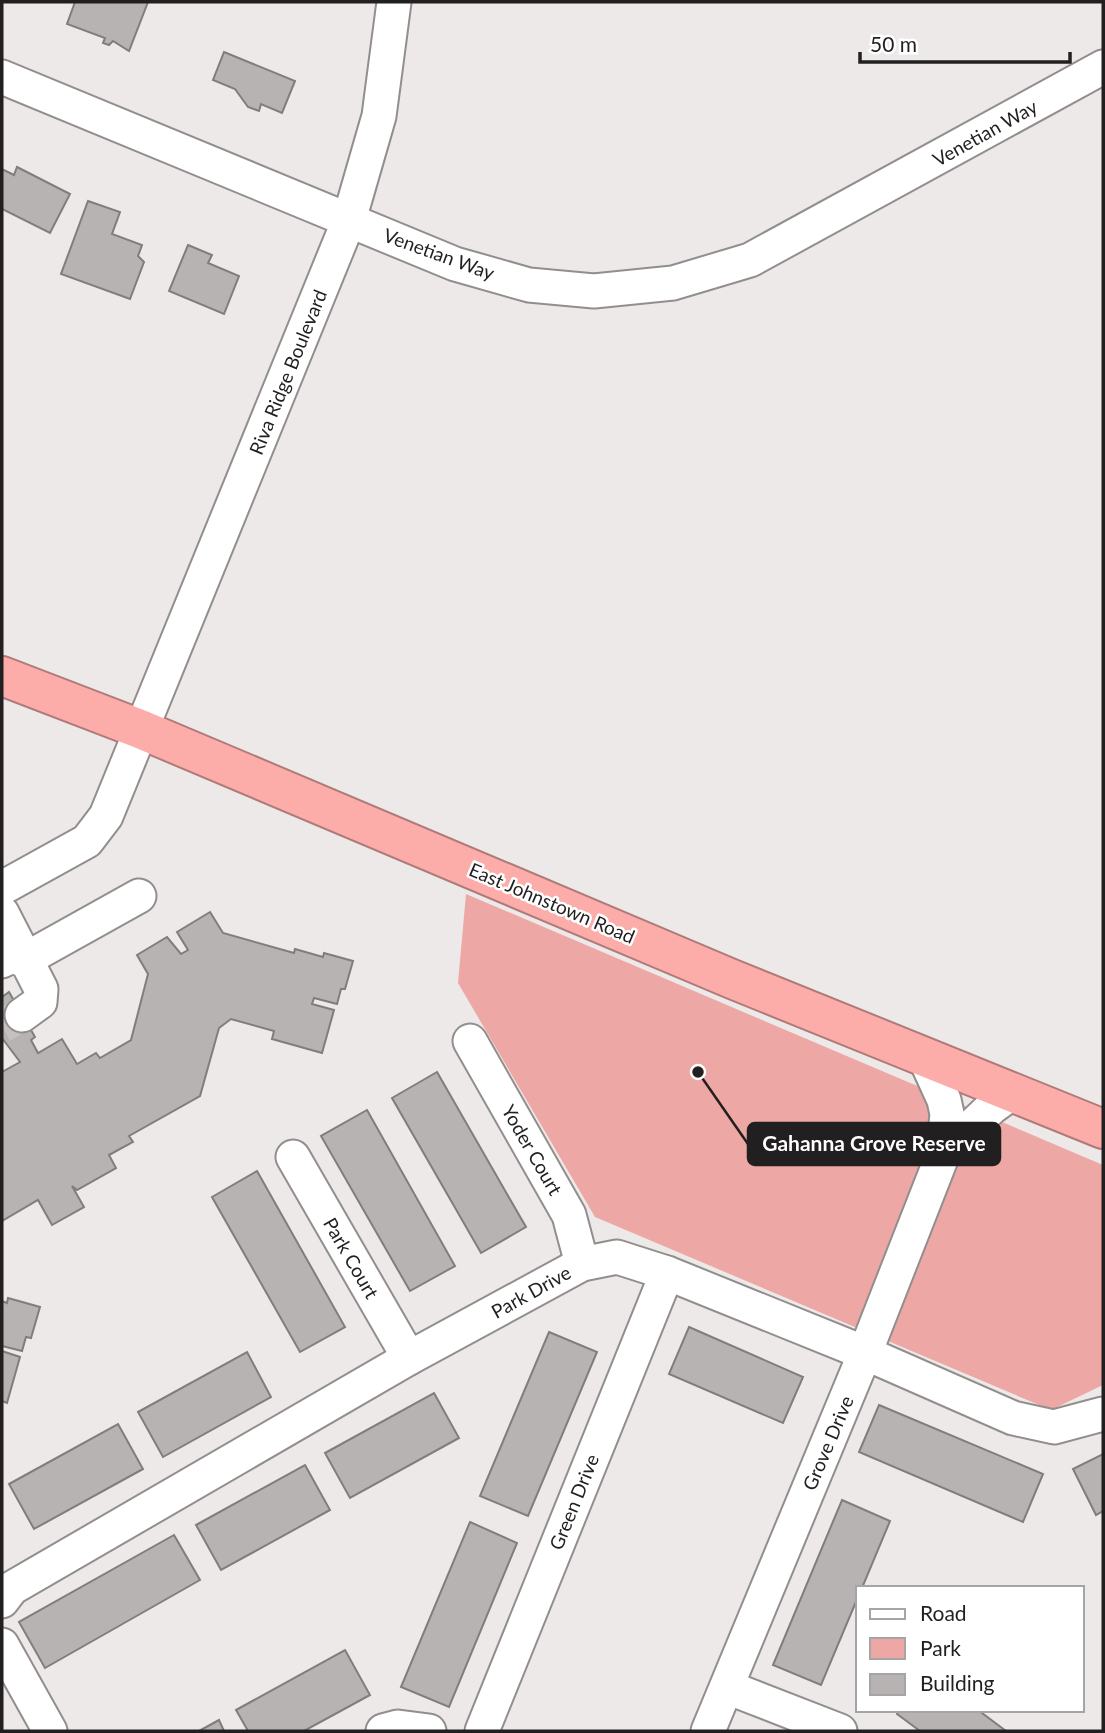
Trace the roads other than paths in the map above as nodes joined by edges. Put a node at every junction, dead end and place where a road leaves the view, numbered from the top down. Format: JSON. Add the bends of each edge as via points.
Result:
{"nodes":[{"id":1,"x":394,"y":2,"type":"edge"},
{"id":2,"x":1103,"y":67,"type":"edge"},
{"id":3,"x":2,"y":77,"type":"edge"},
{"id":4,"x":349,"y":220,"type":"junction"},
{"id":5,"x":2,"y":676,"type":"edge"},
{"id":6,"x":140,"y":729,"type":"junction"},
{"id":7,"x":2,"y":888,"type":"edge"},
{"id":8,"x":139,"y":896,"type":"dead end"},
{"id":9,"x":2,"y":913,"type":"edge"},
{"id":10,"x":14,"y":960,"type":"edge"},
{"id":11,"x":22,"y":1015,"type":"tunnel mouth"},
{"id":12,"x":470,"y":1041,"type":"dead end"},
{"id":13,"x":923,"y":1056,"type":"junction"},
{"id":14,"x":1013,"y":1092,"type":"junction"},
{"id":15,"x":1103,"y":1129,"type":"edge"},
{"id":16,"x":943,"y":1154,"type":"junction"},
{"id":17,"x":293,"y":1157,"type":"dead end"},
{"id":18,"x":582,"y":1264,"type":"junction"},
{"id":19,"x":667,"y":1273,"type":"junction"},
{"id":20,"x":865,"y":1353,"type":"junction"},
{"id":21,"x":409,"y":1358,"type":"junction"},
{"id":22,"x":1103,"y":1414,"type":"edge"},
{"id":23,"x":2,"y":1601,"type":"edge"},
{"id":24,"x":2,"y":1645,"type":"edge"},
{"id":25,"x":727,"y":1687,"type":"junction"},
{"id":26,"x":50,"y":1731,"type":"edge"},
{"id":27,"x":383,"y":1731,"type":"edge"},
{"id":28,"x":429,"y":1731,"type":"edge"},
{"id":29,"x":482,"y":1731,"type":"edge"},
{"id":30,"x":708,"y":1731,"type":"edge"},
{"id":31,"x":840,"y":1731,"type":"edge"}],
"edges":[{"from":1,"to":4,"type":"street","name":"Riva Ridge Boulevard","via":[[379,116]]},
{"from":2,"to":4,"type":"street","name":"Venetian Way","via":[[750,260],[673,283],[594,291],[529,285],[455,264]]},
{"from":3,"to":4,"type":"street","name":"Venetian Way"},
{"from":4,"to":6,"type":"street","name":"Riva Ridge Boulevard"},
{"from":5,"to":6,"type":"highway","name":"East Johnstown Road"},
{"from":6,"to":7,"type":"street","name":"Riva Ridge Boulevard","via":[[106,816],[86,841]]},
{"from":6,"to":13,"type":"highway","name":"East Johnstown Road"},
{"from":8,"to":10,"type":"street"},
{"from":9,"to":10,"type":"street"},
{"from":10,"to":11,"type":"street","via":[[41,989],[40,1002]]},
{"from":12,"to":18,"type":"street","name":"Yoder Court","via":[[569,1215]]},
{"from":13,"to":14,"type":"highway","name":"East Johnstown Road"},
{"from":13,"to":16,"type":"street","name":"Grove Drive","via":[[947,1114]]},
{"from":14,"to":15,"type":"highway","name":"East Johnstown Road"},
{"from":14,"to":16,"type":"street","name":"Grove Drive"},
{"from":16,"to":20,"type":"street","name":"Grove Drive"},
{"from":17,"to":21,"type":"street","name":"Park Court"},
{"from":18,"to":19,"type":"street","name":"Park Drive","via":[[617,1257]]},
{"from":18,"to":21,"type":"street","name":"Park Drive"},
{"from":19,"to":20,"type":"street","name":"Park Drive"},
{"from":19,"to":29,"type":"street","name":"Green Drive"},
{"from":20,"to":22,"type":"street","name":"Park Drive","via":[[1013,1418],[1054,1427]]},
{"from":20,"to":25,"type":"street","name":"Grove Drive"},
{"from":21,"to":23,"type":"street","name":"Park Drive","via":[[12,1588]]},
{"from":24,"to":26,"type":"street"},
{"from":25,"to":30,"type":"street","name":"Grove Drive"},
{"from":25,"to":31,"type":"street"},
{"from":27,"to":28,"type":"street","via":[[397,1727]]}]}
